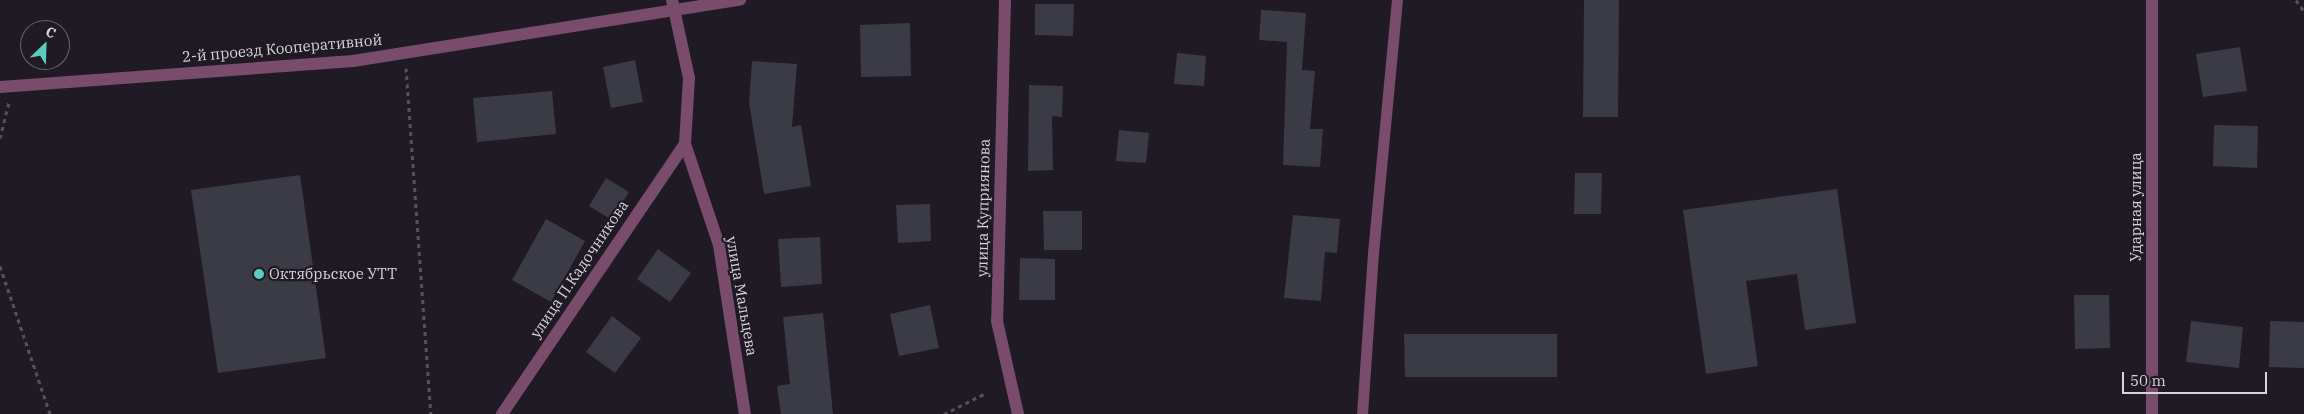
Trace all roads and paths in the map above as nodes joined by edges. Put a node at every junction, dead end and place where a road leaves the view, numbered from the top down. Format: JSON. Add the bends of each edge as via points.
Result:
{"nodes":[{"id":1,"x":740,"y":0,"type":"edge"},
{"id":2,"x":1005,"y":0,"type":"edge"},
{"id":3,"x":1397,"y":0,"type":"edge"},
{"id":4,"x":2152,"y":0,"type":"edge"},
{"id":5,"x":2296,"y":0,"type":"edge"},
{"id":6,"x":672,"y":5,"type":"edge"},
{"id":7,"x":2304,"y":11,"type":"edge"},
{"id":8,"x":405,"y":52,"type":"junction"},
{"id":9,"x":6,"y":87,"type":"edge"},
{"id":10,"x":0,"y":138,"type":"edge"},
{"id":11,"x":685,"y":144,"type":"junction"},
{"id":12,"x":0,"y":266,"type":"edge"},
{"id":13,"x":986,"y":393,"type":"dead end"},
{"id":14,"x":50,"y":414,"type":"edge"},
{"id":15,"x":430,"y":414,"type":"edge"},
{"id":16,"x":502,"y":414,"type":"edge"},
{"id":17,"x":745,"y":414,"type":"edge"},
{"id":18,"x":944,"y":414,"type":"edge"},
{"id":19,"x":1018,"y":414,"type":"edge"},
{"id":20,"x":1362,"y":414,"type":"edge"},
{"id":21,"x":2152,"y":414,"type":"edge"}],
"edges":[{"from":1,"to":6,"type":"street","name":"2-й проезд Кооперативной"},
{"from":2,"to":19,"type":"street","name":"улица Куприянова","via":[[997,321]]},
{"from":3,"to":20,"type":"lane","via":[[1373,252]]},
{"from":4,"to":21,"type":"street","name":"Ударная улица"},
{"from":5,"to":7,"type":"path"},
{"from":6,"to":8,"type":"street","name":"2-й проезд Кооперативной"},
{"from":6,"to":11,"type":"street","name":"улица Мальцева","via":[[689,78]]},
{"from":8,"to":9,"type":"street","name":"2-й проезд Кооперативной","via":[[353,61]]},
{"from":8,"to":15,"type":"path"},
{"from":9,"to":10,"type":"path"},
{"from":11,"to":16,"type":"street","name":"улица П.Кадочникова"},
{"from":11,"to":17,"type":"street","name":"улица Мальцева","via":[[719,244]]},
{"from":12,"to":14,"type":"path"},
{"from":13,"to":18,"type":"path"}]}
